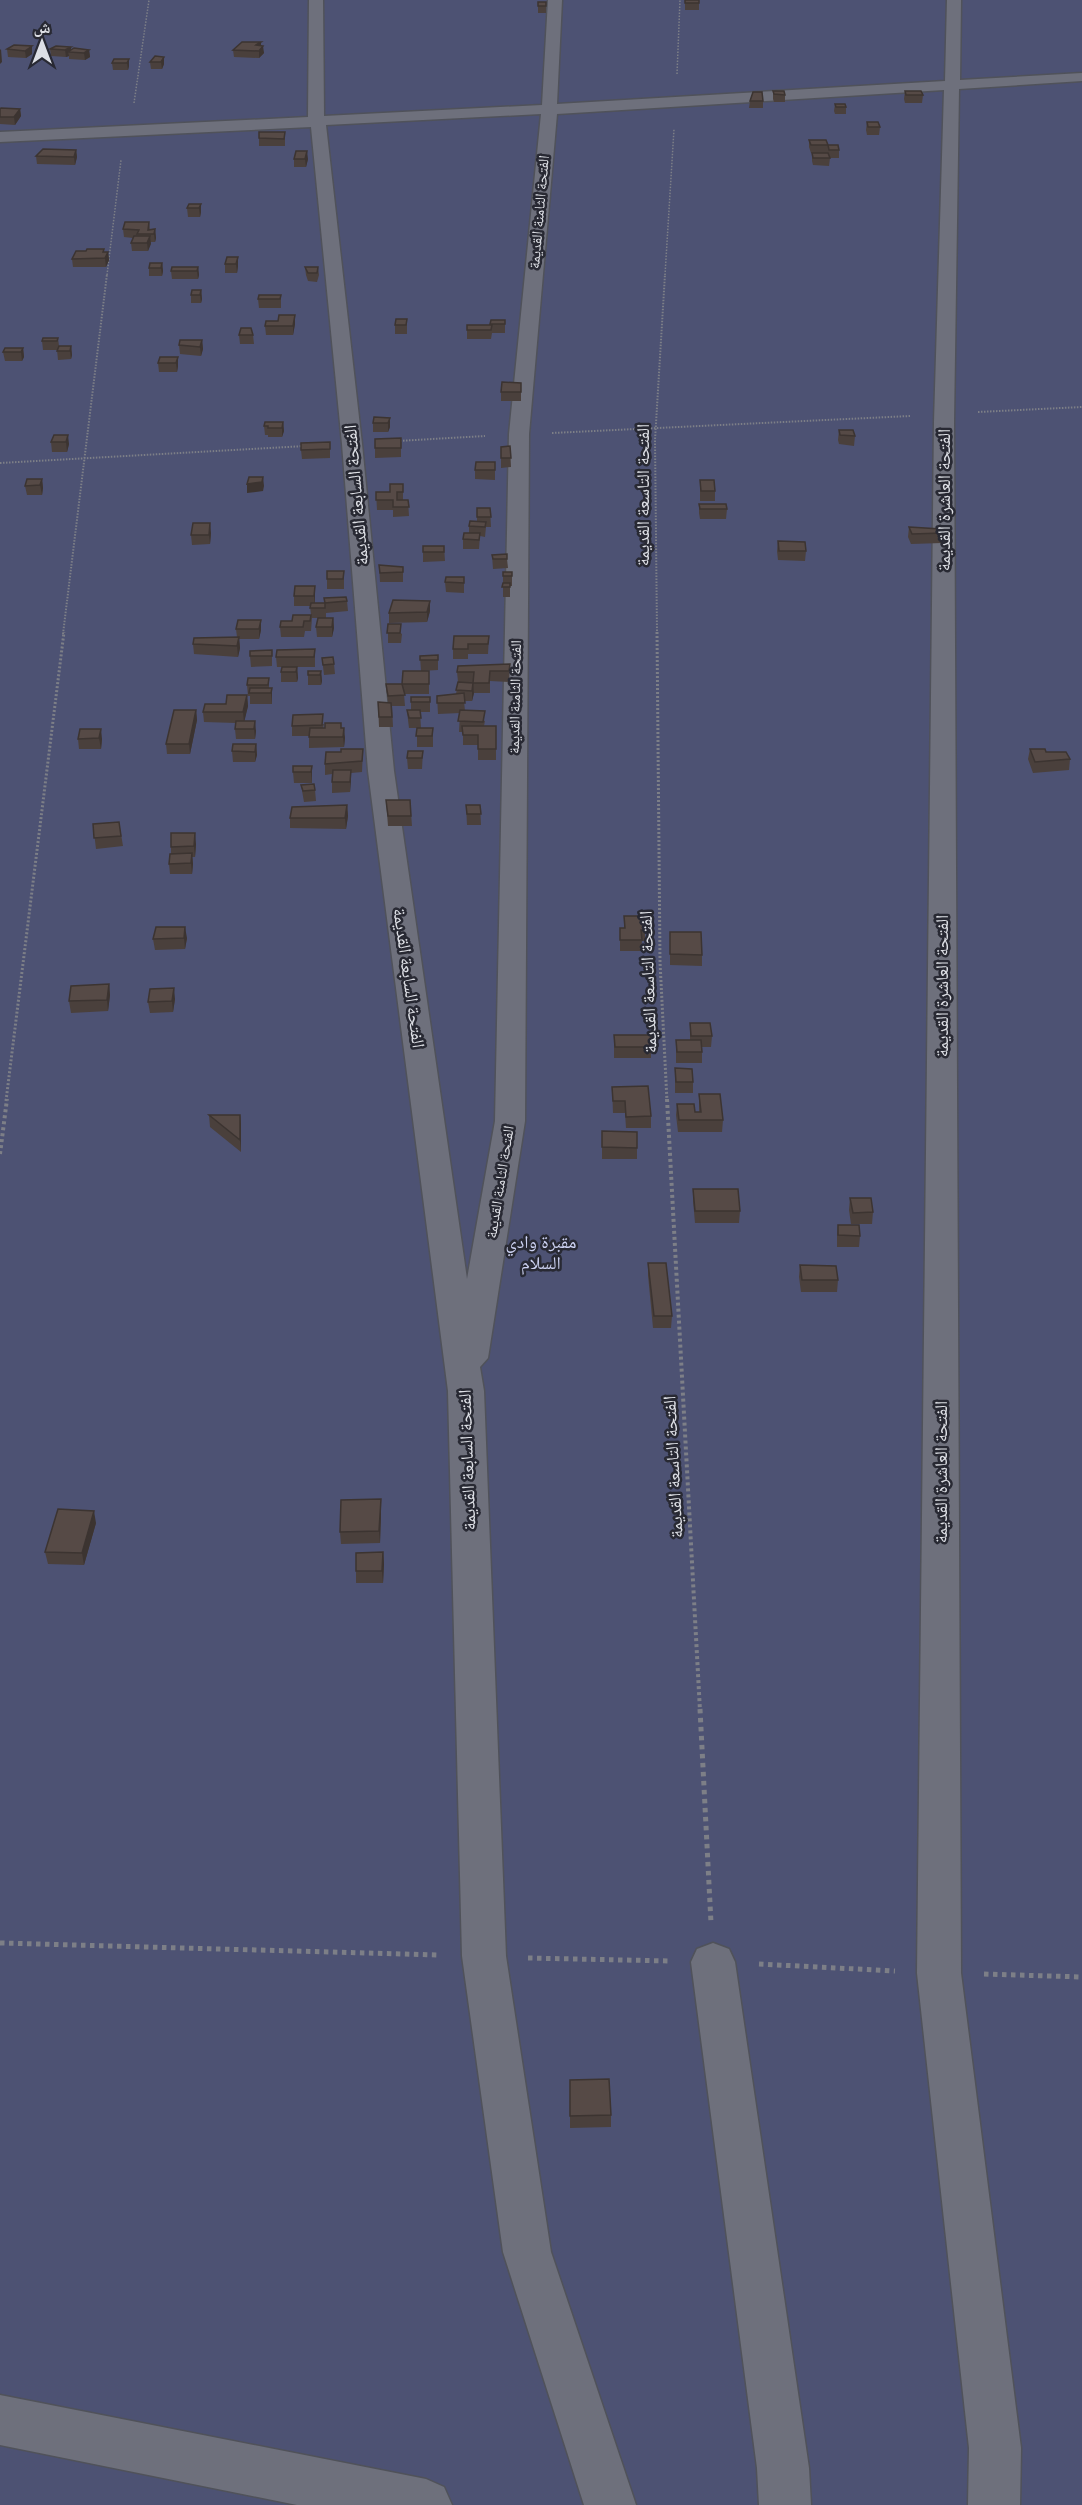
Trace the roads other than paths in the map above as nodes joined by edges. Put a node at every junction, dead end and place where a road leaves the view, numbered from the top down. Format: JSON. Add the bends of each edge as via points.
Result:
{"nodes":[{"id":1,"x":316,"y":0,"type":"edge"},
{"id":2,"x":555,"y":0,"type":"edge"},
{"id":3,"x":954,"y":0,"type":"edge"},
{"id":4,"x":1082,"y":77,"type":"edge"},
{"id":5,"x":952,"y":84,"type":"junction"},
{"id":6,"x":548,"y":109,"type":"junction"},
{"id":7,"x":316,"y":122,"type":"junction"},
{"id":8,"x":0,"y":137,"type":"edge"},
{"id":9,"x":466,"y":1392,"type":"junction"},
{"id":10,"x":713,"y":1962,"type":"road end"},
{"id":11,"x":0,"y":2420,"type":"edge"},
{"id":12,"x":426,"y":2505,"type":"edge"},
{"id":13,"x":610,"y":2505,"type":"edge"},
{"id":14,"x":784,"y":2505,"type":"edge"},
{"id":15,"x":994,"y":2505,"type":"edge"}],
"edges":[{"from":1,"to":7,"type":"street","name":"الفتحة السابعة القديمة"},
{"from":2,"to":6,"type":"street","name":"الفتحة الثامنة القديمة"},
{"from":3,"to":5,"type":"street","name":"الفتحة العاشرة القديمة"},
{"from":4,"to":5,"type":"street"},
{"from":5,"to":6,"type":"street"},
{"from":5,"to":15,"type":"street","name":"الفتحة العاشرة القديمة","via":[[944,422],[939,1973],[995,2448]]},
{"from":6,"to":7,"type":"street"},
{"from":6,"to":9,"type":"street","name":"الفتحة الثامنة القديمة","via":[[519,434],[510,1121]]},
{"from":7,"to":8,"type":"street"},
{"from":7,"to":9,"type":"street","name":"الفتحة السابعة القديمة","via":[[352,444],[381,771]]},
{"from":9,"to":13,"type":"street","name":"الفتحة السابعة القديمة","via":[[484,1956],[527,2252]]},
{"from":10,"to":14,"type":"street","via":[[781,2457]]},
{"from":11,"to":12,"type":"street"}]}
